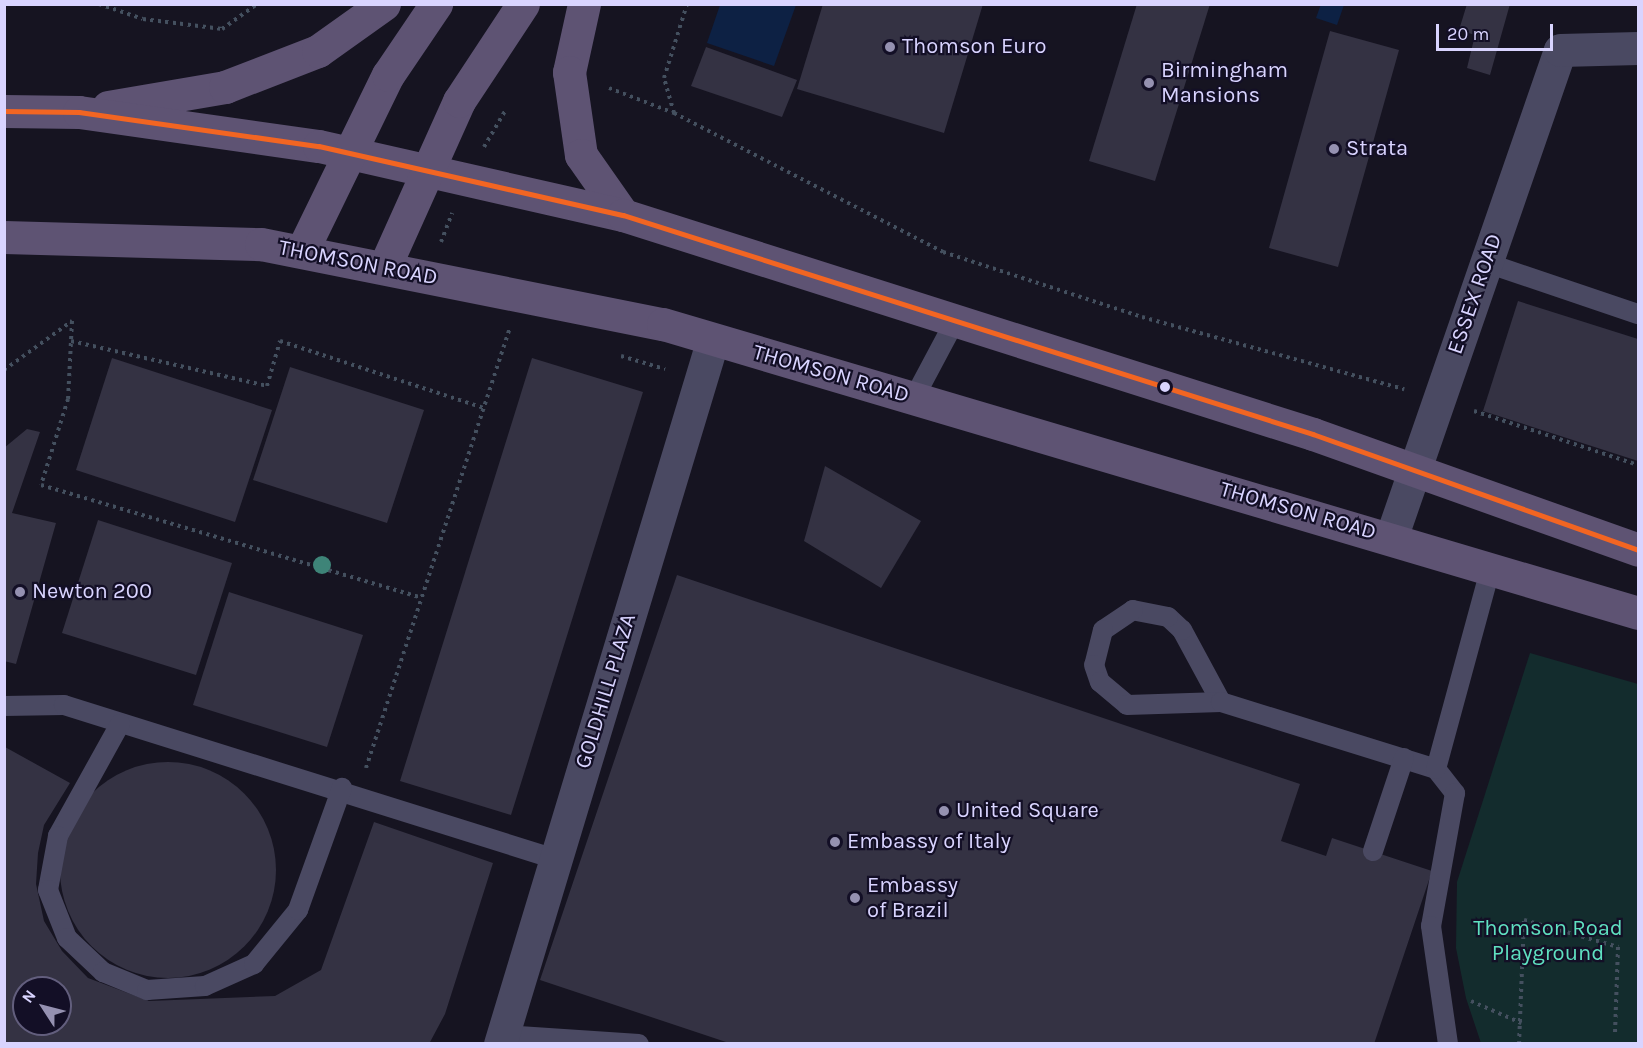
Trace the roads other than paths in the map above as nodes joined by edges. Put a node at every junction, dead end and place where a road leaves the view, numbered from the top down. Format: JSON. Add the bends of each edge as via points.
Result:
{"nodes":[{"id":1,"x":384,"y":4,"type":"edge"},
{"id":2,"x":436,"y":4,"type":"edge"},
{"id":3,"x":523,"y":4,"type":"edge"},
{"id":4,"x":584,"y":4,"type":"edge"},
{"id":5,"x":1638,"y":48,"type":"edge"},
{"id":6,"x":4,"y":111,"type":"edge"},
{"id":7,"x":80,"y":112,"type":"junction"},
{"id":8,"x":351,"y":151,"type":"junction"},
{"id":9,"x":426,"y":170,"type":"junction"},
{"id":10,"x":623,"y":215,"type":"junction"},
{"id":11,"x":4,"y":237,"type":"edge"},
{"id":12,"x":302,"y":251,"type":"junction"},
{"id":13,"x":1487,"y":263,"type":"junction"},
{"id":14,"x":384,"y":268,"type":"junction"},
{"id":15,"x":1638,"y":314,"type":"edge"},
{"id":16,"x":955,"y":321,"type":"junction"},
{"id":17,"x":713,"y":339,"type":"junction"},
{"id":18,"x":914,"y":398,"type":"junction"},
{"id":19,"x":1414,"y":473,"type":"junction"},
{"id":20,"x":1391,"y":538,"type":"junction"},
{"id":21,"x":1638,"y":550,"type":"edge"},
{"id":22,"x":1491,"y":567,"type":"junction"},
{"id":23,"x":1638,"y":613,"type":"edge"},
{"id":24,"x":1221,"y":702,"type":"junction"},
{"id":25,"x":4,"y":706,"type":"edge"},
{"id":26,"x":120,"y":723,"type":"junction"},
{"id":27,"x":1404,"y":758,"type":"junction"},
{"id":28,"x":1436,"y":769,"type":"junction"},
{"id":29,"x":350,"y":791,"type":"junction"},
{"id":30,"x":1373,"y":851,"type":"dead end"},
{"id":31,"x":555,"y":859,"type":"junction"},
{"id":32,"x":502,"y":1039,"type":"edge"},
{"id":33,"x":639,"y":1044,"type":"edge"},
{"id":34,"x":1448,"y":1044,"type":"edge"}],
"edges":[{"from":1,"to":7,"type":"main road","via":[[318,51],[225,87]]},
{"from":2,"to":8,"type":"main road","via":[[388,75]]},
{"from":3,"to":9,"type":"main road","via":[[459,101]]},
{"from":4,"to":10,"type":"main road","via":[[569,72],[581,156]]},
{"from":5,"to":13,"type":"street","name":"ESSEX ROAD","via":[[1560,50]]},
{"from":6,"to":7,"type":"main road"},
{"from":7,"to":8,"type":"main road"},
{"from":8,"to":9,"type":"main road"},
{"from":8,"to":12,"type":"main road"},
{"from":9,"to":10,"type":"main road"},
{"from":9,"to":14,"type":"main road"},
{"from":10,"to":16,"type":"main road"},
{"from":11,"to":12,"type":"main road","name":"THOMSON ROAD","via":[[197,240]]},
{"from":12,"to":14,"type":"main road","name":"THOMSON ROAD"},
{"from":13,"to":15,"type":"lane"},
{"from":13,"to":19,"type":"street","name":"ESSEX ROAD"},
{"from":14,"to":17,"type":"main road","name":"THOMSON ROAD"},
{"from":16,"to":18,"type":"lane"},
{"from":16,"to":19,"type":"main road","via":[[1313,434]]},
{"from":17,"to":18,"type":"main road","name":"THOMSON ROAD"},
{"from":17,"to":31,"type":"street","name":"GOLDHILL PLAZA"},
{"from":18,"to":20,"type":"main road","name":"THOMSON ROAD"},
{"from":19,"to":20,"type":"street","name":"ESSEX ROAD"},
{"from":19,"to":21,"type":"main road"},
{"from":20,"to":22,"type":"main road","name":"THOMSON ROAD"},
{"from":22,"to":23,"type":"main road","name":"THOMSON ROAD"},
{"from":22,"to":28,"type":"lane"},
{"from":24,"to":24,"type":"lane","via":[[1145,707],[1112,696],[1094,665],[1103,630],[1133,610],[1168,617],[1182,630]]},
{"from":24,"to":27,"type":"lane"},
{"from":25,"to":26,"type":"lane","via":[[63,705]]},
{"from":26,"to":29,"type":"lane"},
{"from":26,"to":29,"type":"lane","via":[[58,836],[48,890],[67,938],[103,972],[147,990],[205,986],[254,964],[298,910]]},
{"from":27,"to":28,"type":"lane"},
{"from":27,"to":30,"type":"lane"},
{"from":28,"to":34,"type":"lane","via":[[1455,794],[1431,926]]},
{"from":29,"to":31,"type":"lane"},
{"from":31,"to":32,"type":"street","name":"GOLDHILL PLAZA"},
{"from":32,"to":33,"type":"lane"}]}
